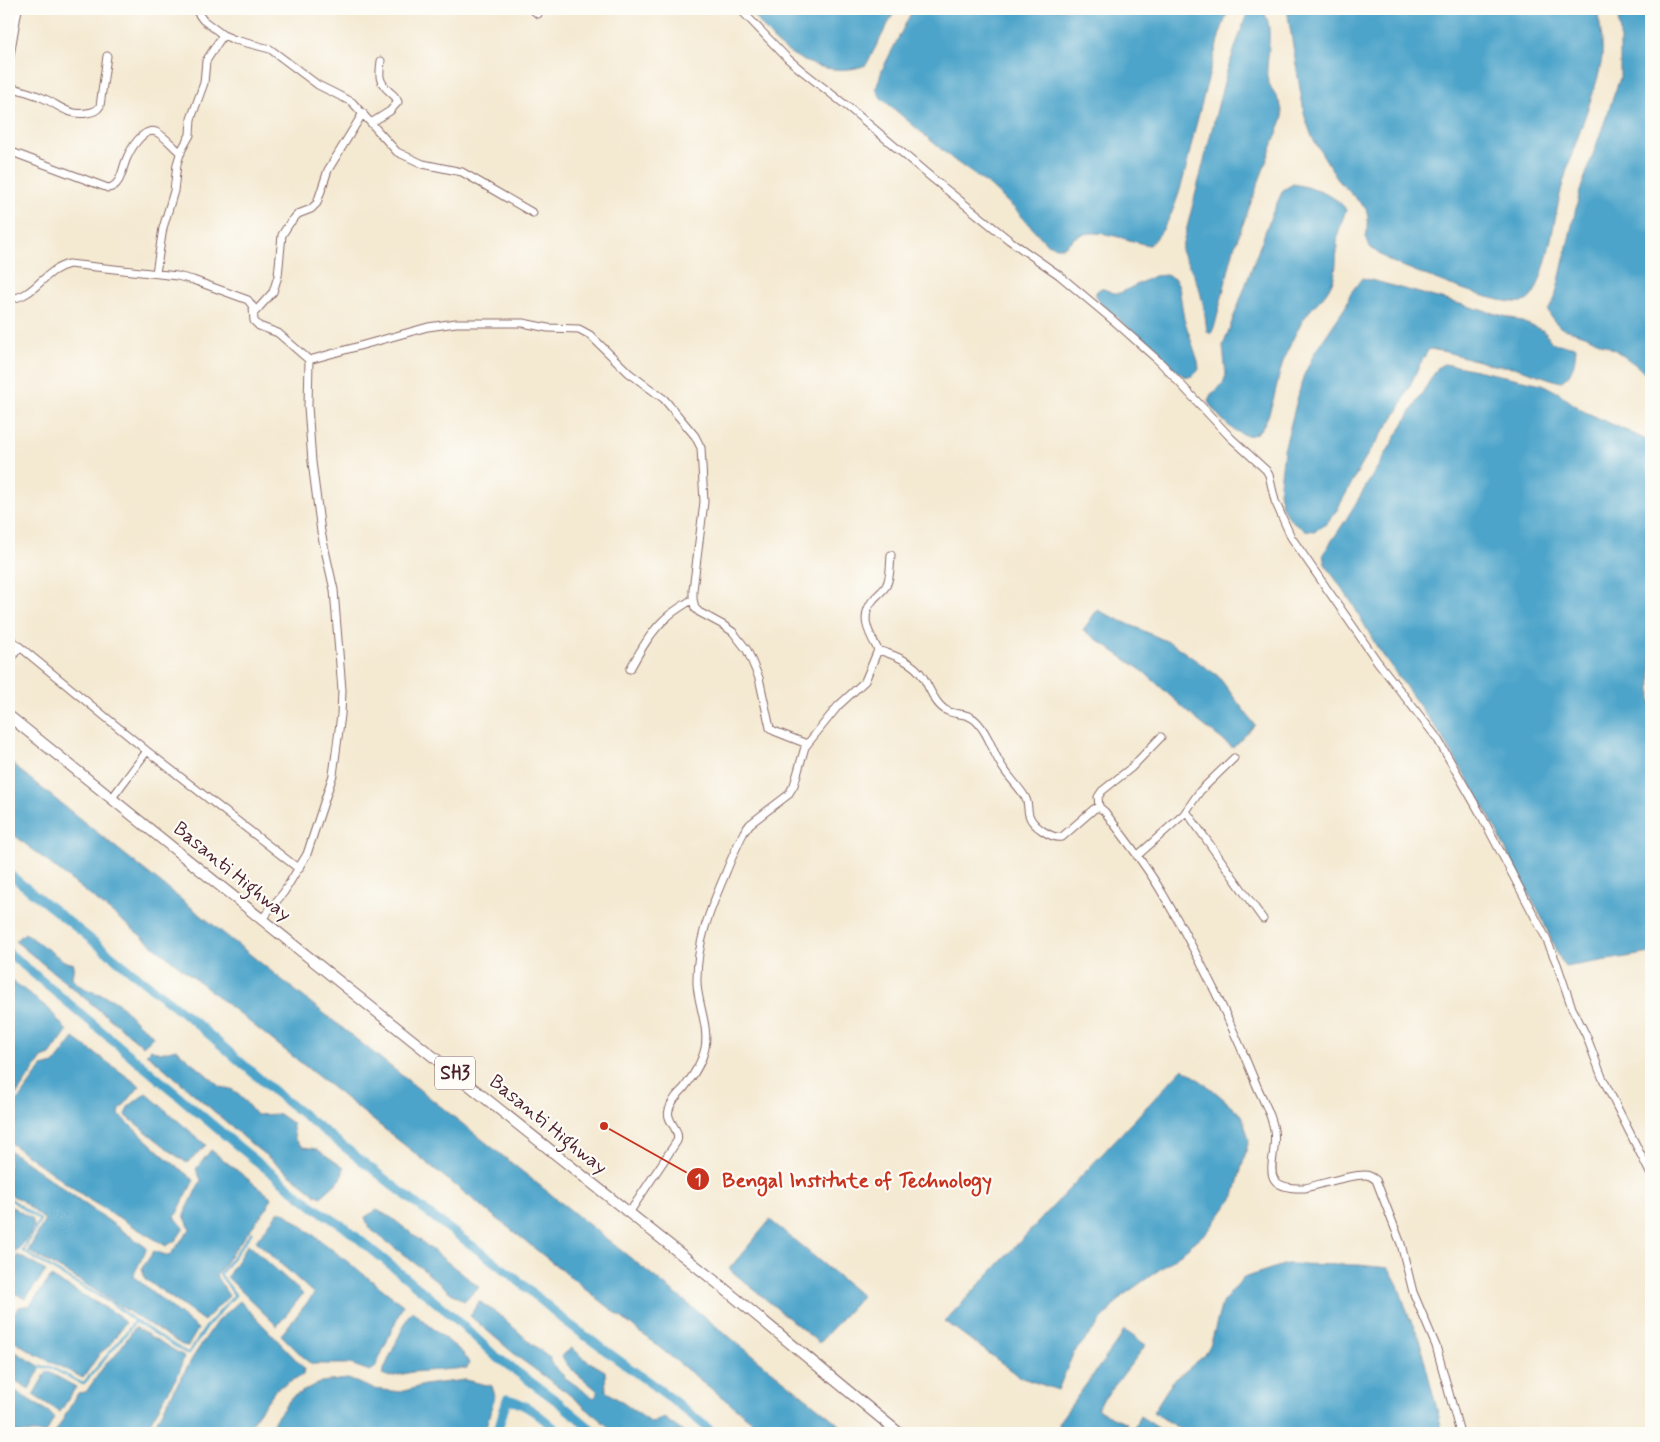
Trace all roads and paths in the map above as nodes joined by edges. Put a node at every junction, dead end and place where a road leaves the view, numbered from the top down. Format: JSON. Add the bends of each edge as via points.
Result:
{"nodes":[{"id":1,"x":18,"y":9,"type":"edge"},
{"id":2,"x":195,"y":9,"type":"edge"},
{"id":3,"x":532,"y":9,"type":"edge"},
{"id":4,"x":740,"y":9,"type":"edge"},
{"id":5,"x":538,"y":14,"type":"dead end"},
{"id":6,"x":223,"y":35,"type":"junction"},
{"id":7,"x":107,"y":56,"type":"dead end"},
{"id":8,"x":9,"y":61,"type":"edge"},
{"id":9,"x":380,"y":61,"type":"dead end"},
{"id":10,"x":9,"y":87,"type":"edge"},
{"id":11,"x":363,"y":113,"type":"junction"},
{"id":12,"x":372,"y":124,"type":"junction"},
{"id":13,"x":9,"y":150,"type":"edge"},
{"id":14,"x":181,"y":153,"type":"junction"},
{"id":15,"x":533,"y":213,"type":"dead end"},
{"id":16,"x":156,"y":273,"type":"junction"},
{"id":17,"x":9,"y":299,"type":"edge"},
{"id":18,"x":254,"y":313,"type":"junction"},
{"id":19,"x":309,"y":360,"type":"junction"},
{"id":20,"x":892,"y":555,"type":"dead end"},
{"id":21,"x":693,"y":599,"type":"junction"},
{"id":22,"x":9,"y":638,"type":"edge"},
{"id":23,"x":19,"y":647,"type":"junction"},
{"id":24,"x":878,"y":650,"type":"junction"},
{"id":25,"x":9,"y":662,"type":"edge"},
{"id":26,"x":630,"y":669,"type":"dead end"},
{"id":27,"x":9,"y":716,"type":"edge"},
{"id":28,"x":1161,"y":738,"type":"dead end"},
{"id":29,"x":807,"y":744,"type":"junction"},
{"id":30,"x":147,"y":751,"type":"junction"},
{"id":31,"x":1234,"y":758,"type":"dead end"},
{"id":32,"x":112,"y":798,"type":"junction"},
{"id":33,"x":1099,"y":807,"type":"junction"},
{"id":34,"x":1186,"y":811,"type":"junction"},
{"id":35,"x":1137,"y":856,"type":"junction"},
{"id":36,"x":299,"y":869,"type":"junction"},
{"id":37,"x":262,"y":919,"type":"junction"},
{"id":38,"x":1263,"y":919,"type":"dead end"},
{"id":39,"x":1651,"y":1175,"type":"edge"},
{"id":40,"x":629,"y":1214,"type":"junction"},
{"id":41,"x":899,"y":1433,"type":"edge"},
{"id":42,"x":1460,"y":1433,"type":"edge"}],
"edges":[{"from":1,"to":8,"type":"street"},
{"from":2,"to":6,"type":"street","via":[[203,20]]},
{"from":3,"to":5,"type":"street"},
{"from":4,"to":39,"type":"street","via":[[801,70],[1009,240],[1059,275],[1162,363],[1231,438],[1266,470],[1275,502],[1291,537],[1377,661],[1437,738],[1480,813],[1545,936],[1599,1071]]},
{"from":6,"to":11,"type":"street","via":[[270,49],[318,85],[352,102]]},
{"from":6,"to":14,"type":"street","via":[[206,60],[204,83],[190,135]]},
{"from":7,"to":10,"type":"street","via":[[100,106],[90,113],[72,113],[43,98]]},
{"from":9,"to":12,"type":"street","via":[[381,82],[398,102]]},
{"from":11,"to":12,"type":"street"},
{"from":11,"to":18,"type":"street","via":[[328,170],[317,203],[298,214],[282,235],[273,292]]},
{"from":12,"to":15,"type":"street","via":[[392,148],[403,155],[423,164],[462,172]]},
{"from":13,"to":14,"type":"street","via":[[108,188],[117,183],[134,146],[150,131],[158,133]]},
{"from":14,"to":16,"type":"street"},
{"from":16,"to":17,"type":"street","via":[[69,264],[58,266],[24,296]]},
{"from":16,"to":18,"type":"street","via":[[193,280],[248,300]]},
{"from":18,"to":19,"type":"street","via":[[254,321],[259,326],[278,334]]},
{"from":19,"to":21,"type":"street","via":[[428,327],[456,323],[523,323],[578,329],[590,334],[629,373],[664,399],[701,448],[704,502]]},
{"from":19,"to":36,"type":"street","via":[[312,462],[321,532],[334,590],[342,698],[333,775],[313,838]]},
{"from":20,"to":24,"type":"street","via":[[888,582],[872,600],[866,614],[866,626]]},
{"from":21,"to":26,"type":"street","via":[[666,617]]},
{"from":21,"to":29,"type":"street","via":[[699,612],[728,628],[747,650],[759,678],[770,728]]},
{"from":22,"to":23,"type":"street"},
{"from":23,"to":25,"type":"street"},
{"from":23,"to":30,"type":"street"},
{"from":24,"to":29,"type":"street","via":[[865,681],[838,706]]},
{"from":24,"to":33,"type":"street","via":[[900,658],[921,674],[945,710],[978,722],[1003,769],[1026,798],[1030,818],[1040,828],[1062,837]]},
{"from":27,"to":32,"type":"main road","name":"Basanti Highway","number":"SH3"},
{"from":28,"to":33,"type":"street","via":[[1102,791],[1098,797]]},
{"from":29,"to":40,"type":"street","via":[[788,795],[744,832],[710,909],[700,942],[697,974],[706,1035],[704,1054],[669,1108],[668,1116],[677,1132],[677,1141]]},
{"from":30,"to":32,"type":"street"},
{"from":30,"to":36,"type":"street"},
{"from":31,"to":34,"type":"street","via":[[1200,791]]},
{"from":32,"to":37,"type":"main road","name":"Basanti Highway","number":"SH3"},
{"from":33,"to":35,"type":"street"},
{"from":34,"to":35,"type":"street"},
{"from":34,"to":38,"type":"street"},
{"from":35,"to":42,"type":"street","via":[[1164,895],[1205,970],[1269,1114],[1274,1130],[1271,1170],[1276,1181],[1288,1188],[1297,1188],[1366,1175],[1376,1180],[1401,1244],[1412,1292],[1436,1346]]},
{"from":36,"to":37,"type":"street"},
{"from":37,"to":40,"type":"main road","name":"Basanti Highway","number":"SH3"},
{"from":40,"to":41,"type":"main road","name":"Basanti Highway","number":"SH3"}]}
